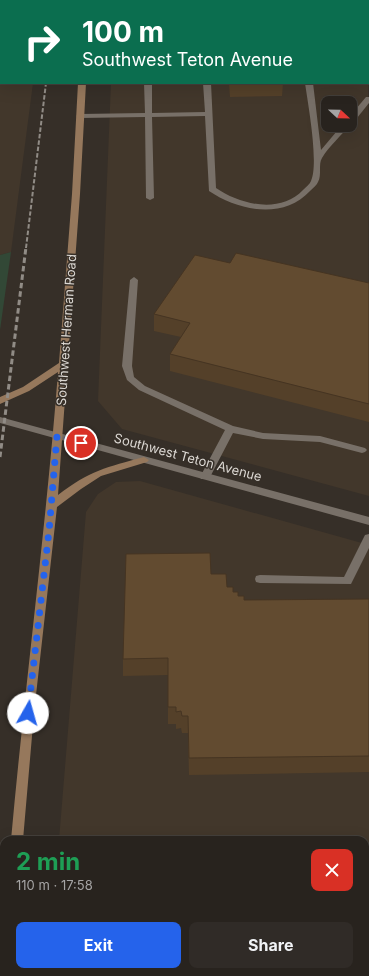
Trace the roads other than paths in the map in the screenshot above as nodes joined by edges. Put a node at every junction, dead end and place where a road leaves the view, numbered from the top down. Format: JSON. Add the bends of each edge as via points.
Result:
{"nodes":[{"id":1,"x":82,"y":84,"type":"edge"},
{"id":2,"x":148,"y":84,"type":"edge"},
{"id":3,"x":207,"y":84,"type":"edge"},
{"id":4,"x":309,"y":84,"type":"edge"},
{"id":5,"x":369,"y":99,"type":"edge"},
{"id":6,"x":357,"y":113,"type":"edge"},
{"id":7,"x":207,"y":114,"type":"junction"},
{"id":8,"x":148,"y":115,"type":"junction"},
{"id":9,"x":80,"y":116,"type":"junction"},
{"id":10,"x":340,"y":132,"type":"edge"},
{"id":11,"x":317,"y":159,"type":"junction"},
{"id":12,"x":150,"y":198,"type":"dead end"},
{"id":13,"x":134,"y":280,"type":"dead end"},
{"id":14,"x":62,"y":366,"type":"junction"},
{"id":15,"x":0,"y":401,"type":"edge"},
{"id":16,"x":0,"y":420,"type":"edge"},
{"id":17,"x":230,"y":429,"type":"junction"},
{"id":18,"x":57,"y":436,"type":"junction"},
{"id":19,"x":362,"y":450,"type":"dead end"},
{"id":20,"x":144,"y":460,"type":"junction"},
{"id":21,"x":205,"y":477,"type":"junction"},
{"id":22,"x":52,"y":505,"type":"junction"},
{"id":23,"x":369,"y":521,"type":"edge"},
{"id":24,"x":369,"y":538,"type":"edge"},
{"id":25,"x":260,"y":579,"type":"dead end"},
{"id":26,"x":17,"y":836,"type":"edge"}],
"edges":[{"from":1,"to":9,"type":"main road","name":"Southwest Herman Road"},
{"from":2,"to":8,"type":"street"},
{"from":3,"to":7,"type":"street"},
{"from":4,"to":11,"type":"street"},
{"from":5,"to":6,"type":"street"},
{"from":7,"to":8,"type":"street"},
{"from":7,"to":11,"type":"street","via":[[212,189],[224,198],[240,204],[263,207],[286,206],[300,200],[314,181]]},
{"from":8,"to":9,"type":"street"},
{"from":8,"to":12,"type":"street"},
{"from":9,"to":14,"type":"main road","name":"Southwest Herman Road"},
{"from":10,"to":11,"type":"street"},
{"from":13,"to":17,"type":"street","via":[[127,366],[130,378],[142,388]]},
{"from":14,"to":15,"type":"main road","via":[[26,389]]},
{"from":14,"to":18,"type":"main road","name":"Southwest Herman Road"},
{"from":16,"to":18,"type":"street","name":"Southwest Teton Avenue"},
{"from":17,"to":19,"type":"street","via":[[263,436],[320,439]]},
{"from":17,"to":21,"type":"street"},
{"from":18,"to":20,"type":"street","name":"Southwest Teton Avenue"},
{"from":18,"to":22,"type":"main road","name":"Southwest Herman Road"},
{"from":20,"to":21,"type":"street","name":"Southwest Teton Avenue"},
{"from":20,"to":22,"type":"main road","via":[[93,476]]},
{"from":21,"to":23,"type":"street","name":"Southwest Teton Avenue"},
{"from":22,"to":26,"type":"main road","name":"Southwest Herman Road","via":[[28,713]]},
{"from":24,"to":25,"type":"street","via":[[347,581]]}]}
